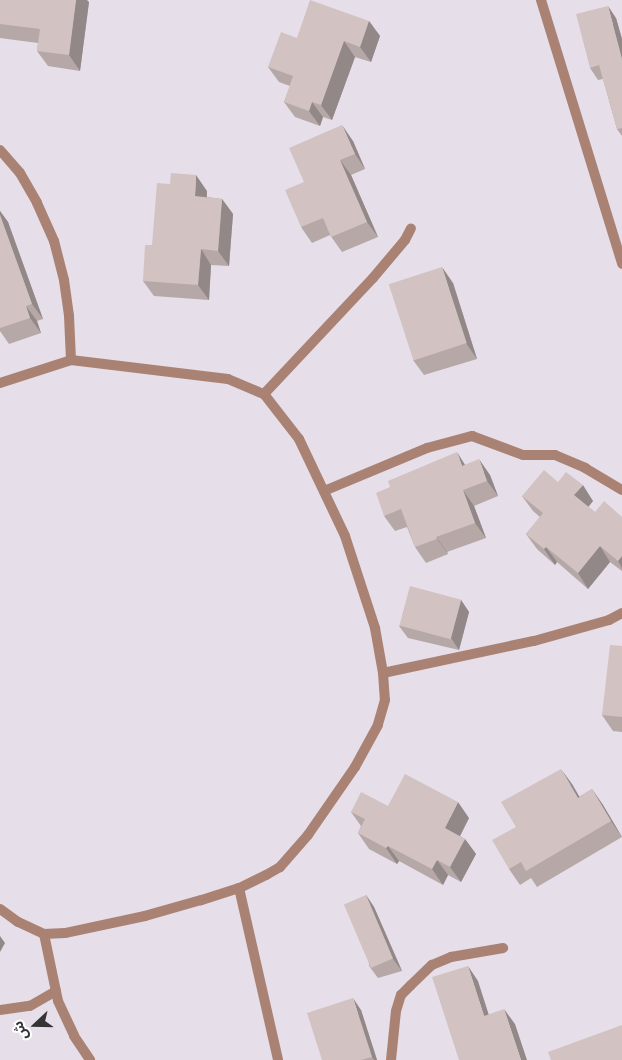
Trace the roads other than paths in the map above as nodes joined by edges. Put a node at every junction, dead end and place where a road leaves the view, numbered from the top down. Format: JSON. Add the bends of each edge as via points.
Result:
{"nodes":[{"id":1,"x":541,"y":0,"type":"edge"},
{"id":2,"x":0,"y":150,"type":"edge"},
{"id":3,"x":411,"y":228,"type":"dead end"},
{"id":4,"x":622,"y":264,"type":"edge"},
{"id":5,"x":71,"y":360,"type":"junction"},
{"id":6,"x":0,"y":383,"type":"edge"},
{"id":7,"x":264,"y":394,"type":"junction"},
{"id":8,"x":622,"y":490,"type":"edge"},
{"id":9,"x":324,"y":491,"type":"junction"},
{"id":10,"x":622,"y":613,"type":"edge"},
{"id":11,"x":383,"y":674,"type":"junction"},
{"id":12,"x":239,"y":888,"type":"junction"},
{"id":13,"x":0,"y":909,"type":"edge"},
{"id":14,"x":44,"y":934,"type":"junction"},
{"id":15,"x":503,"y":948,"type":"dead end"},
{"id":16,"x":56,"y":991,"type":"junction"},
{"id":17,"x":0,"y":1010,"type":"edge"},
{"id":18,"x":90,"y":1060,"type":"edge"},
{"id":19,"x":278,"y":1060,"type":"edge"},
{"id":20,"x":392,"y":1060,"type":"edge"}],
"edges":[{"from":1,"to":4,"type":"street"},
{"from":2,"to":5,"type":"street","via":[[20,173],[54,241],[64,280]]},
{"from":3,"to":7,"type":"street","via":[[373,278]]},
{"from":5,"to":6,"type":"street"},
{"from":5,"to":7,"type":"street","via":[[228,379]]},
{"from":7,"to":9,"type":"street","via":[[300,439]]},
{"from":8,"to":9,"type":"street","via":[[556,455],[523,455],[472,436],[427,448]]},
{"from":9,"to":11,"type":"street","via":[[345,536],[375,628]]},
{"from":10,"to":11,"type":"street","via":[[609,620],[534,641]]},
{"from":11,"to":12,"type":"street","via":[[385,700],[378,725],[355,766],[308,835],[280,867]]},
{"from":12,"to":14,"type":"street","via":[[145,916],[65,933]]},
{"from":12,"to":19,"type":"street"},
{"from":13,"to":14,"type":"street"},
{"from":14,"to":16,"type":"street"},
{"from":15,"to":20,"type":"street","via":[[451,957],[432,965],[411,985],[402,995],[396,1011]]},
{"from":16,"to":17,"type":"street","via":[[30,1006]]},
{"from":16,"to":18,"type":"street","via":[[74,1036]]}]}
